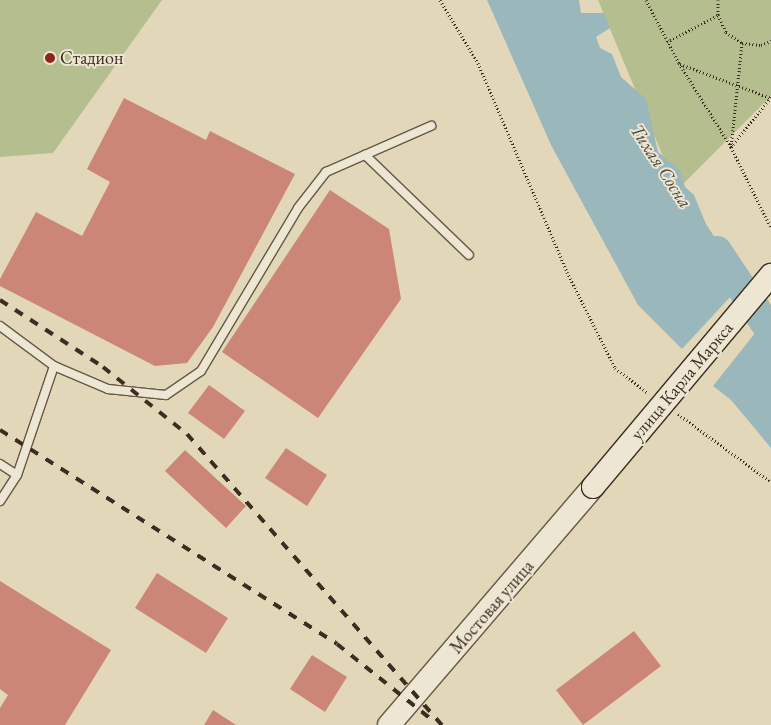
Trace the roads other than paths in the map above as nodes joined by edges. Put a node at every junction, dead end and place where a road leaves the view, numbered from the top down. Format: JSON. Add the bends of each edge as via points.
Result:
{"nodes":[{"id":1,"x":431,"y":126,"type":"dead end"},
{"id":2,"x":365,"y":155,"type":"junction"},
{"id":3,"x":469,"y":255,"type":"dead end"},
{"id":4,"x":771,"y":276,"type":"edge"},
{"id":5,"x":0,"y":326,"type":"edge"},
{"id":6,"x":54,"y":366,"type":"junction"},
{"id":7,"x":0,"y":464,"type":"edge"},
{"id":8,"x":17,"y":474,"type":"junction"},
{"id":9,"x":594,"y":487,"type":"joint"},
{"id":10,"x":0,"y":501,"type":"edge"},
{"id":11,"x":389,"y":725,"type":"edge"}],
"edges":[{"from":1,"to":2,"type":"lane"},
{"from":2,"to":3,"type":"lane"},
{"from":2,"to":6,"type":"lane","via":[[326,172],[298,208],[201,371],[166,395],[108,389]]},
{"from":4,"to":9,"type":"main road","name":"улица Карла Маркса","bridge":true},
{"from":5,"to":6,"type":"lane"},
{"from":6,"to":8,"type":"lane"},
{"from":7,"to":8,"type":"lane"},
{"from":8,"to":10,"type":"lane"},
{"from":9,"to":11,"type":"main road","name":"Мостовая улица"}]}
